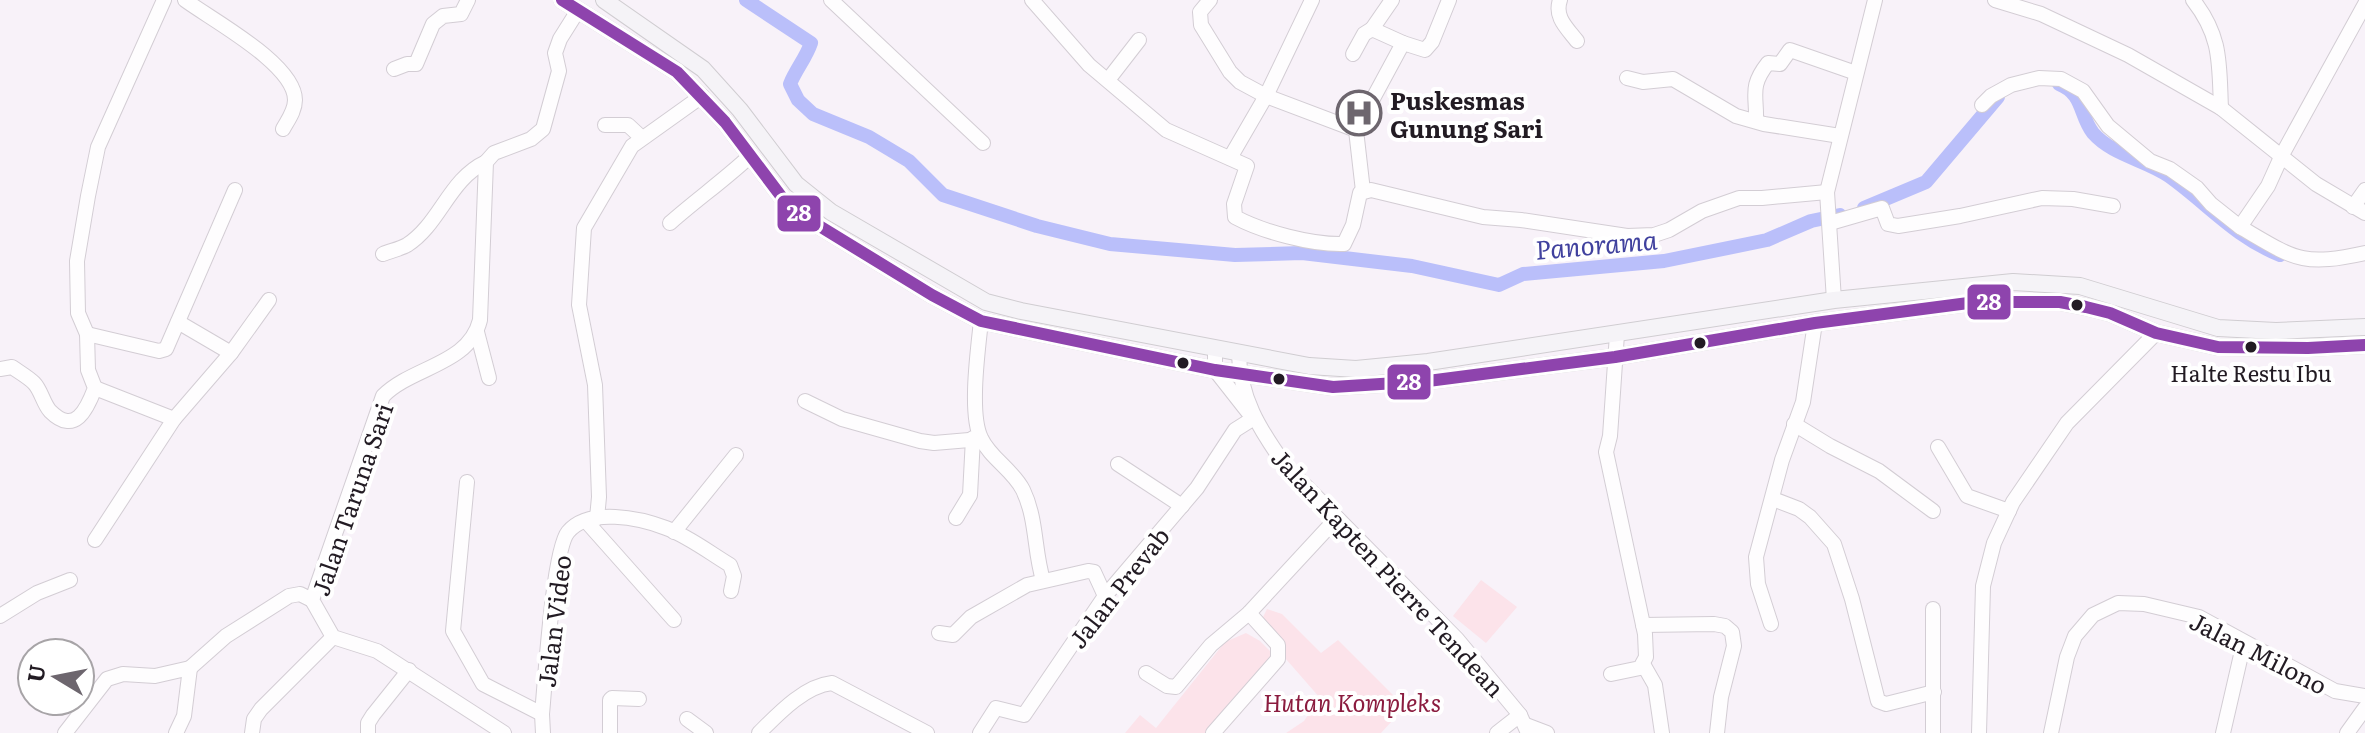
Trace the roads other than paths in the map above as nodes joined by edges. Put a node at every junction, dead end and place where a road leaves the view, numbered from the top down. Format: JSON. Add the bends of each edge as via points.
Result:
{"nodes":[{"id":1,"x":164,"y":0,"type":"edge"},
{"id":2,"x":185,"y":0,"type":"edge"},
{"id":3,"x":468,"y":0,"type":"edge"},
{"id":4,"x":562,"y":0,"type":"edge"},
{"id":5,"x":604,"y":0,"type":"edge"},
{"id":6,"x":831,"y":0,"type":"edge"},
{"id":7,"x":1032,"y":0,"type":"edge"},
{"id":8,"x":1210,"y":0,"type":"edge"},
{"id":9,"x":1312,"y":0,"type":"edge"},
{"id":10,"x":1392,"y":0,"type":"edge"},
{"id":11,"x":1449,"y":0,"type":"edge"},
{"id":12,"x":1560,"y":0,"type":"edge"},
{"id":13,"x":1875,"y":0,"type":"edge"},
{"id":14,"x":1995,"y":0,"type":"edge"},
{"id":15,"x":2193,"y":0,"type":"edge"},
{"id":16,"x":2365,"y":4,"type":"edge"},
{"id":17,"x":577,"y":12,"type":"junction"},
{"id":18,"x":1372,"y":29,"type":"junction"},
{"id":19,"x":1139,"y":40,"type":"dead end"},
{"id":20,"x":1577,"y":41,"type":"dead end"},
{"id":21,"x":1403,"y":43,"type":"junction"},
{"id":22,"x":1353,"y":54,"type":"dead end"},
{"id":23,"x":394,"y":69,"type":"dead end"},
{"id":24,"x":1856,"y":73,"type":"junction"},
{"id":25,"x":1627,"y":78,"type":"dead end"},
{"id":26,"x":1108,"y":80,"type":"junction"},
{"id":27,"x":702,"y":96,"type":"junction"},
{"id":28,"x":1266,"y":96,"type":"junction"},
{"id":29,"x":1982,"y":105,"type":"dead end"},
{"id":30,"x":2221,"y":108,"type":"junction"},
{"id":31,"x":1756,"y":121,"type":"junction"},
{"id":32,"x":605,"y":125,"type":"dead end"},
{"id":33,"x":283,"y":129,"type":"dead end"},
{"id":34,"x":1356,"y":130,"type":"junction"},
{"id":35,"x":1840,"y":136,"type":"junction"},
{"id":36,"x":642,"y":138,"type":"junction"},
{"id":37,"x":983,"y":143,"type":"dead end"},
{"id":38,"x":2282,"y":155,"type":"junction"},
{"id":39,"x":749,"y":157,"type":"junction"},
{"id":40,"x":1230,"y":158,"type":"junction"},
{"id":41,"x":486,"y":162,"type":"junction"},
{"id":42,"x":235,"y":190,"type":"dead end"},
{"id":43,"x":2365,"y":190,"type":"edge"},
{"id":44,"x":1363,"y":191,"type":"junction"},
{"id":45,"x":2113,"y":206,"type":"dead end"},
{"id":46,"x":1828,"y":209,"type":"junction"},
{"id":47,"x":2359,"y":210,"type":"edge"},
{"id":48,"x":670,"y":223,"type":"dead end"},
{"id":49,"x":2240,"y":227,"type":"junction"},
{"id":50,"x":2365,"y":253,"type":"edge"},
{"id":51,"x":383,"y":254,"type":"dead end"},
{"id":52,"x":269,"y":300,"type":"dead end"},
{"id":53,"x":1834,"y":300,"type":"junction"},
{"id":54,"x":981,"y":321,"type":"junction"},
{"id":55,"x":178,"y":322,"type":"junction"},
{"id":56,"x":1815,"y":323,"type":"junction"},
{"id":57,"x":2365,"y":327,"type":"edge"},
{"id":58,"x":477,"y":332,"type":"junction"},
{"id":59,"x":2156,"y":333,"type":"junction"},
{"id":60,"x":87,"y":334,"type":"junction"},
{"id":61,"x":1617,"y":334,"type":"junction"},
{"id":62,"x":2365,"y":345,"type":"edge"},
{"id":63,"x":1215,"y":348,"type":"junction"},
{"id":64,"x":231,"y":353,"type":"junction"},
{"id":65,"x":1239,"y":353,"type":"junction"},
{"id":66,"x":1615,"y":357,"type":"junction"},
{"id":67,"x":0,"y":369,"type":"edge"},
{"id":68,"x":1215,"y":370,"type":"junction"},
{"id":69,"x":1239,"y":374,"type":"junction"},
{"id":70,"x":489,"y":378,"type":"dead end"},
{"id":71,"x":95,"y":388,"type":"junction"},
{"id":72,"x":805,"y":401,"type":"dead end"},
{"id":73,"x":1254,"y":418,"type":"junction"},
{"id":74,"x":174,"y":419,"type":"junction"},
{"id":75,"x":1794,"y":424,"type":"junction"},
{"id":76,"x":977,"y":438,"type":"junction"},
{"id":77,"x":1938,"y":447,"type":"dead end"},
{"id":78,"x":736,"y":455,"type":"dead end"},
{"id":79,"x":1118,"y":464,"type":"dead end"},
{"id":80,"x":467,"y":482,"type":"dead end"},
{"id":81,"x":1773,"y":499,"type":"junction"},
{"id":82,"x":1182,"y":506,"type":"junction"},
{"id":83,"x":1933,"y":511,"type":"dead end"},
{"id":84,"x":2009,"y":511,"type":"junction"},
{"id":85,"x":956,"y":518,"type":"dead end"},
{"id":86,"x":1336,"y":519,"type":"junction"},
{"id":87,"x":591,"y":520,"type":"junction"},
{"id":88,"x":674,"y":532,"type":"junction"},
{"id":89,"x":95,"y":540,"type":"dead end"},
{"id":90,"x":70,"y":580,"type":"dead end"},
{"id":91,"x":1043,"y":580,"type":"junction"},
{"id":92,"x":731,"y":591,"type":"dead end"},
{"id":93,"x":1105,"y":596,"type":"junction"},
{"id":94,"x":312,"y":600,"type":"junction"},
{"id":95,"x":1933,"y":609,"type":"dead end"},
{"id":96,"x":1249,"y":613,"type":"junction"},
{"id":97,"x":0,"y":616,"type":"edge"},
{"id":98,"x":674,"y":620,"type":"dead end"},
{"id":99,"x":1771,"y":624,"type":"dead end"},
{"id":100,"x":1643,"y":625,"type":"junction"},
{"id":101,"x":939,"y":633,"type":"dead end"},
{"id":102,"x":333,"y":637,"type":"junction"},
{"id":103,"x":2244,"y":642,"type":"junction"},
{"id":104,"x":1643,"y":664,"type":"junction"},
{"id":105,"x":190,"y":668,"type":"junction"},
{"id":106,"x":409,"y":670,"type":"junction"},
{"id":107,"x":1146,"y":673,"type":"dead end"},
{"id":108,"x":1611,"y":674,"type":"dead end"},
{"id":109,"x":1934,"y":692,"type":"junction"},
{"id":110,"x":2365,"y":696,"type":"edge"},
{"id":111,"x":639,"y":699,"type":"dead end"},
{"id":112,"x":2365,"y":708,"type":"edge"},
{"id":113,"x":542,"y":714,"type":"junction"},
{"id":114,"x":687,"y":719,"type":"dead end"},
{"id":115,"x":1525,"y":724,"type":"edge"},
{"id":116,"x":65,"y":733,"type":"edge"},
{"id":117,"x":176,"y":733,"type":"edge"},
{"id":118,"x":252,"y":733,"type":"edge"},
{"id":119,"x":368,"y":733,"type":"edge"},
{"id":120,"x":504,"y":733,"type":"edge"},
{"id":121,"x":543,"y":733,"type":"edge"},
{"id":122,"x":610,"y":733,"type":"edge"},
{"id":123,"x":706,"y":733,"type":"edge"},
{"id":124,"x":759,"y":733,"type":"edge"},
{"id":125,"x":927,"y":733,"type":"edge"},
{"id":126,"x":980,"y":733,"type":"edge"},
{"id":127,"x":1213,"y":733,"type":"edge"},
{"id":128,"x":1497,"y":733,"type":"edge"},
{"id":129,"x":1547,"y":733,"type":"edge"},
{"id":130,"x":1662,"y":733,"type":"edge"},
{"id":131,"x":1717,"y":733,"type":"edge"},
{"id":132,"x":1933,"y":733,"type":"edge"},
{"id":133,"x":1979,"y":733,"type":"edge"},
{"id":134,"x":2051,"y":733,"type":"edge"},
{"id":135,"x":2223,"y":733,"type":"edge"},
{"id":136,"x":2347,"y":733,"type":"edge"}],
"edges":[{"from":1,"to":60,"type":"street","via":[[98,147],[77,261],[78,313]]},
{"from":2,"to":33,"type":"street","via":[[281,70],[295,98]]},
{"from":3,"to":23,"type":"street","via":[[461,14],[443,16],[433,24],[415,65]]},
{"from":4,"to":17,"type":"main road"},
{"from":5,"to":63,"type":"main road","via":[[703,69],[796,184],[819,203],[967,292],[1021,311]]},
{"from":6,"to":37,"type":"street"},
{"from":7,"to":26,"type":"street"},
{"from":8,"to":28,"type":"street","via":[[1200,12],[1201,25],[1230,72]]},
{"from":9,"to":28,"type":"street"},
{"from":10,"to":18,"type":"street"},
{"from":11,"to":21,"type":"street","via":[[1425,50]]},
{"from":12,"to":20,"type":"street","via":[[1560,18]]},
{"from":13,"to":24,"type":"street"},
{"from":14,"to":30,"type":"street","via":[[2041,14],[2128,55]]},
{"from":15,"to":30,"type":"street","via":[[2216,38]]},
{"from":16,"to":38,"type":"street"},
{"from":17,"to":27,"type":"main road","via":[[677,72]]},
{"from":17,"to":41,"type":"street","via":[[555,53],[559,71],[543,129]]},
{"from":18,"to":21,"type":"street"},
{"from":18,"to":22,"type":"street"},
{"from":19,"to":26,"type":"street"},
{"from":21,"to":34,"type":"street"},
{"from":24,"to":31,"type":"street","via":[[1790,50],[1780,64],[1768,63],[1759,74],[1753,94]]},
{"from":24,"to":35,"type":"street"},
{"from":25,"to":31,"type":"street","via":[[1678,80],[1736,116]]},
{"from":26,"to":40,"type":"street","via":[[1166,130]]},
{"from":27,"to":36,"type":"street"},
{"from":27,"to":39,"type":"main road"},
{"from":28,"to":34,"type":"street"},
{"from":28,"to":40,"type":"street"},
{"from":29,"to":49,"type":"street","via":[[2011,85],[2061,79],[2083,91],[2108,126],[2129,144],[2197,188]]},
{"from":30,"to":38,"type":"street"},
{"from":31,"to":35,"type":"street"},
{"from":32,"to":36,"type":"street","via":[[628,125]]},
{"from":34,"to":44,"type":"street"},
{"from":35,"to":46,"type":"street"},
{"from":36,"to":87,"type":"street","via":[[629,149],[583,231],[579,305],[595,385],[599,497]]},
{"from":38,"to":47,"type":"street"},
{"from":38,"to":49,"type":"street"},
{"from":39,"to":48,"type":"street"},
{"from":39,"to":54,"type":"main road","via":[[790,208]]},
{"from":40,"to":44,"type":"street","via":[[1247,166],[1235,217],[1253,226],[1344,244]]},
{"from":41,"to":51,"type":"street","via":[[471,170],[416,237]]},
{"from":41,"to":58,"type":"street"},
{"from":42,"to":55,"type":"street"},
{"from":43,"to":47,"type":"street"},
{"from":44,"to":46,"type":"street","via":[[1483,217],[1627,236],[1669,230],[1739,198]]},
{"from":45,"to":46,"type":"street","via":[[2042,198],[1898,226],[1888,224],[1882,208]]},
{"from":46,"to":53,"type":"street"},
{"from":49,"to":50,"type":"street","via":[[2304,260]]},
{"from":52,"to":64,"type":"street"},
{"from":53,"to":57,"type":"main road","via":[[1985,283],[2048,283],[2080,286],[2218,328]]},
{"from":53,"to":61,"type":"main road"},
{"from":54,"to":68,"type":"main road"},
{"from":54,"to":76,"type":"street"},
{"from":55,"to":60,"type":"street","via":[[163,351]]},
{"from":55,"to":64,"type":"street"},
{"from":56,"to":59,"type":"main road","via":[[1960,303],[2060,302],[2110,313]]},
{"from":56,"to":66,"type":"main road"},
{"from":56,"to":75,"type":"street","via":[[1803,402]]},
{"from":58,"to":70,"type":"street"},
{"from":58,"to":94,"type":"street","name":"Jalan Taruna Sari","via":[[458,353],[412,374],[383,396]]},
{"from":59,"to":62,"type":"main road","via":[[2238,348]]},
{"from":59,"to":84,"type":"street","via":[[2067,423]]},
{"from":60,"to":71,"type":"street","via":[[88,370]]},
{"from":61,"to":65,"type":"main road","via":[[1356,369]]},
{"from":61,"to":66,"type":"street"},
{"from":63,"to":65,"type":"main road"},
{"from":63,"to":68,"type":"street"},
{"from":64,"to":74,"type":"street"},
{"from":65,"to":69,"type":"street","name":"Jalan Kapten Pierre Tendean"},
{"from":66,"to":69,"type":"main road","via":[[1428,381],[1333,387]]},
{"from":66,"to":100,"type":"street","via":[[1606,452]]},
{"from":67,"to":71,"type":"street","via":[[12,367],[34,383],[49,410],[68,421],[80,417]]},
{"from":68,"to":69,"type":"main road"},
{"from":68,"to":73,"type":"street","name":"Jalan Kapten Pierre Tendean"},
{"from":69,"to":73,"type":"street","name":"Jalan Kapten Pierre Tendean"},
{"from":71,"to":74,"type":"street"},
{"from":72,"to":76,"type":"street","via":[[842,419],[920,441]]},
{"from":73,"to":82,"type":"street","name":"Jalan Prevab","via":[[1235,430]]},
{"from":73,"to":86,"type":"street","name":"Jalan Kapten Pierre Tendean","via":[[1285,465]]},
{"from":74,"to":89,"type":"street"},
{"from":75,"to":81,"type":"street"},
{"from":75,"to":83,"type":"street","via":[[1879,471]]},
{"from":76,"to":85,"type":"street","via":[[970,495]]},
{"from":76,"to":91,"type":"street","via":[[1024,492]]},
{"from":77,"to":84,"type":"street","via":[[1967,496]]},
{"from":78,"to":88,"type":"street"},
{"from":79,"to":82,"type":"street"},
{"from":80,"to":113,"type":"street","via":[[453,631],[483,684]]},
{"from":81,"to":99,"type":"street","via":[[1756,557]]},
{"from":81,"to":109,"type":"street","via":[[1810,517],[1834,544],[1878,701]]},
{"from":82,"to":93,"type":"street","name":"Jalan Prevab"},
{"from":84,"to":133,"type":"street","via":[[1983,586]]},
{"from":86,"to":96,"type":"street"},
{"from":86,"to":115,"type":"street","name":"Jalan Kapten Pierre Tendean","via":[[1457,639]]},
{"from":87,"to":88,"type":"street","via":[[629,517]]},
{"from":87,"to":98,"type":"street","name":"Jalan Video"},
{"from":87,"to":113,"type":"street","name":"Jalan Video","via":[[569,530],[559,559]]},
{"from":88,"to":92,"type":"street","via":[[730,565]]},
{"from":90,"to":97,"type":"street"},
{"from":91,"to":93,"type":"street","via":[[1094,572]]},
{"from":91,"to":101,"type":"street","via":[[971,617],[953,635]]},
{"from":93,"to":126,"type":"street","name":"Jalan Prevab","via":[[1024,715],[996,708]]},
{"from":94,"to":102,"type":"street","name":"Jalan Taruna Sari"},
{"from":94,"to":105,"type":"street","via":[[289,596],[226,636]]},
{"from":95,"to":109,"type":"street"},
{"from":96,"to":107,"type":"street","via":[[1211,645],[1176,687]]},
{"from":96,"to":127,"type":"street","via":[[1278,645],[1278,659]]},
{"from":100,"to":104,"type":"street"},
{"from":100,"to":131,"type":"street","via":[[1714,624],[1732,632],[1734,646]]},
{"from":102,"to":106,"type":"street","via":[[377,651]]},
{"from":102,"to":118,"type":"street","via":[[261,709]]},
{"from":103,"to":110,"type":"street","name":"Jalan Milono","via":[[2335,691]]},
{"from":103,"to":134,"type":"street","name":"Jalan Milono","via":[[2199,617],[2118,603],[2093,615],[2075,636]]},
{"from":103,"to":135,"type":"street"},
{"from":104,"to":108,"type":"street"},
{"from":104,"to":130,"type":"street","via":[[1655,685]]},
{"from":105,"to":116,"type":"street","via":[[107,679]]},
{"from":105,"to":117,"type":"street","via":[[184,716]]},
{"from":106,"to":119,"type":"street","via":[[373,715]]},
{"from":106,"to":120,"type":"street"},
{"from":109,"to":132,"type":"street"},
{"from":111,"to":122,"type":"street","via":[[610,700]]},
{"from":112,"to":136,"type":"street"},
{"from":113,"to":121,"type":"street","name":"Jalan Video"},
{"from":114,"to":123,"type":"street"},
{"from":115,"to":128,"type":"street"},
{"from":115,"to":129,"type":"street","name":"Jalan Kapten Pierre Tendean"},
{"from":124,"to":125,"type":"street","via":[[781,711],[832,683]]}]}
